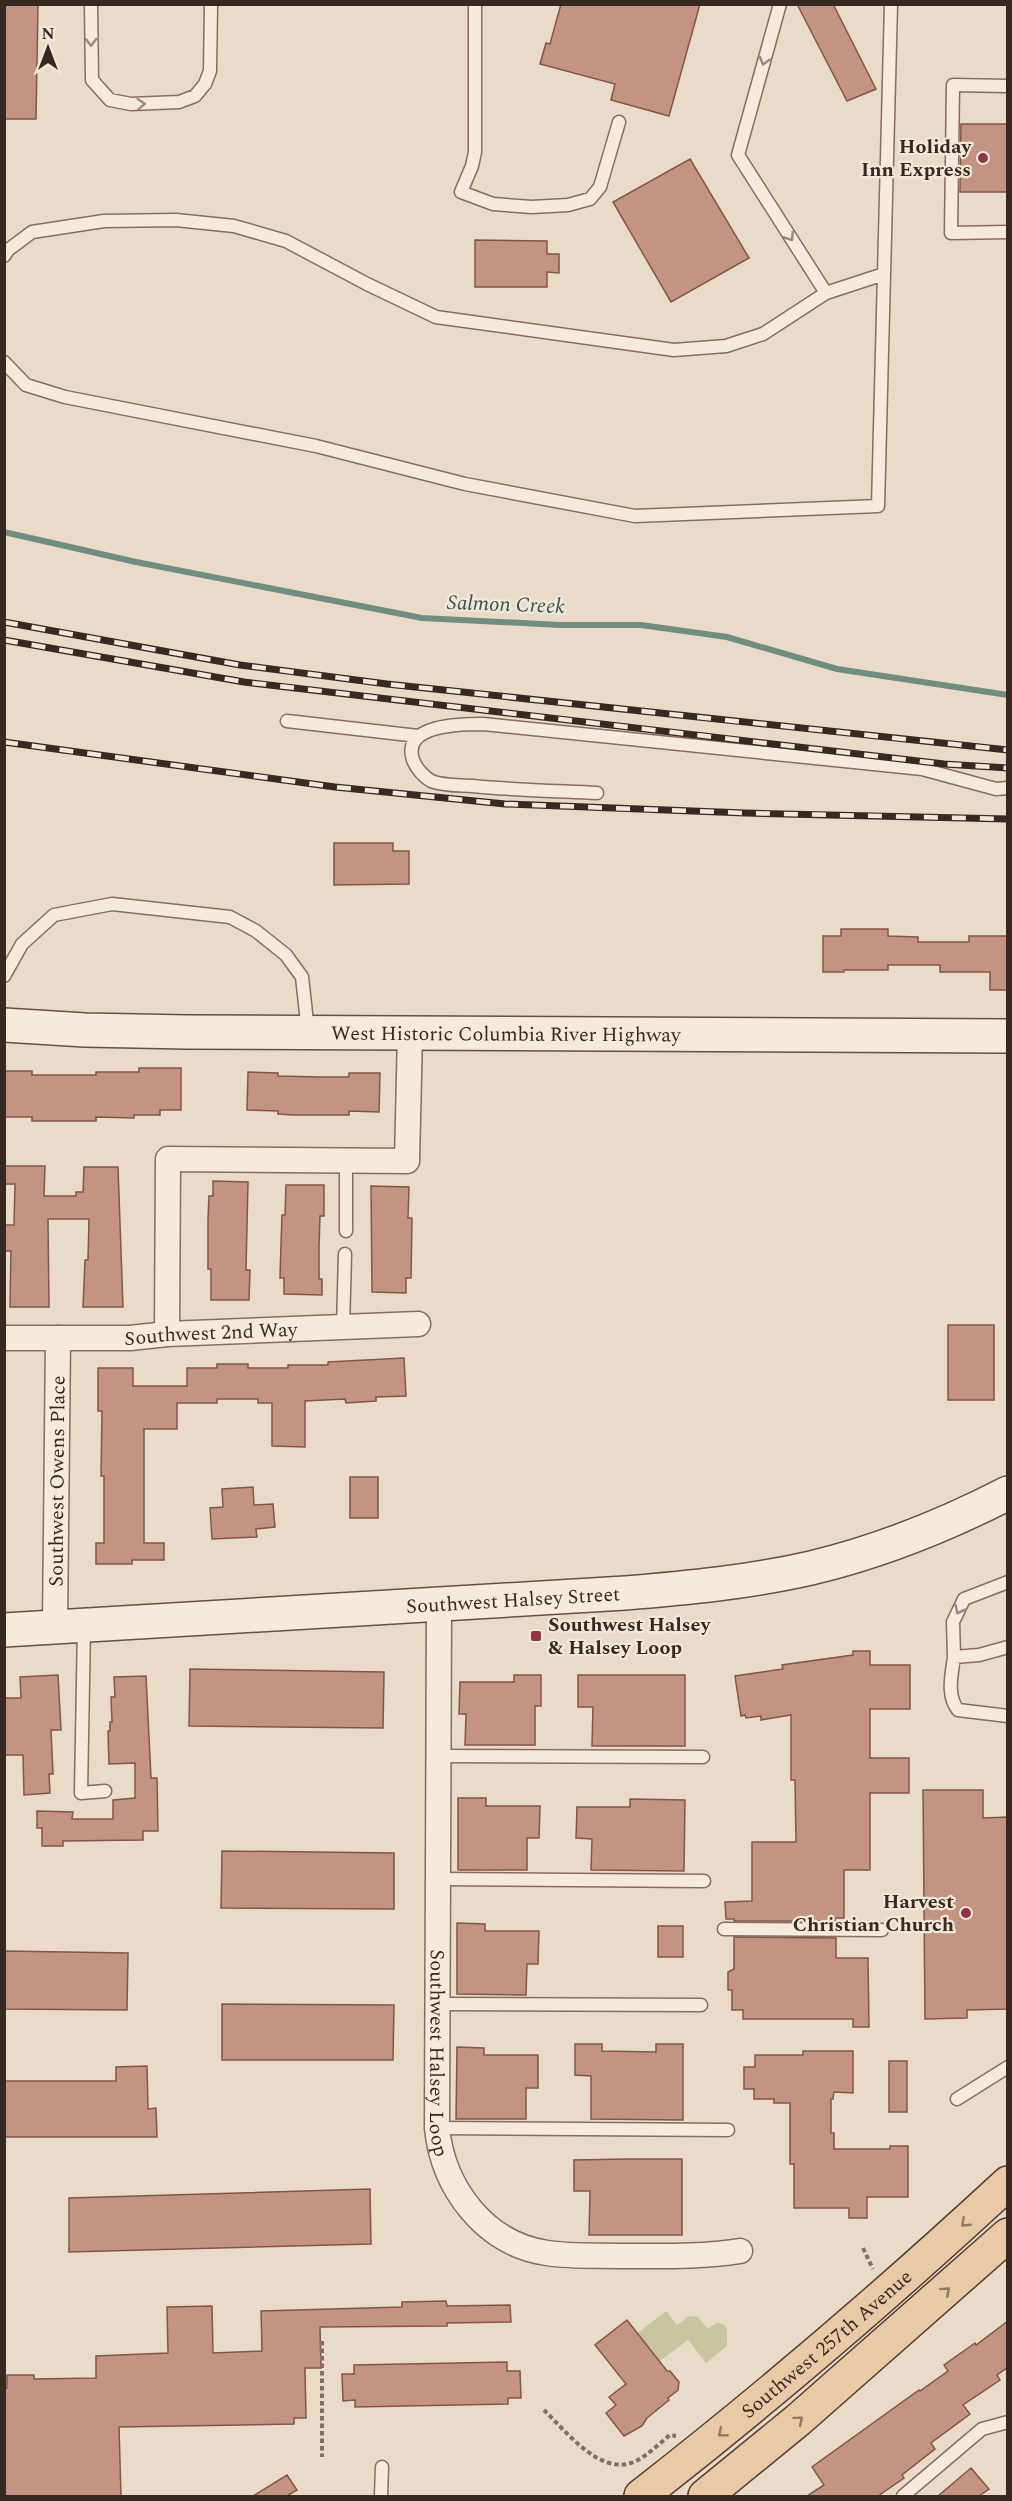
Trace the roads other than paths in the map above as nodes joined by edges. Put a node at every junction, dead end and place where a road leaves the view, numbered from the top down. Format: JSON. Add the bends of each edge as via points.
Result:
{"nodes":[{"id":1,"x":91,"y":4,"type":"edge"},
{"id":2,"x":211,"y":4,"type":"edge"},
{"id":3,"x":475,"y":4,"type":"edge"},
{"id":4,"x":780,"y":4,"type":"edge"},
{"id":5,"x":891,"y":4,"type":"edge"},
{"id":6,"x":1008,"y":86,"type":"edge"},
{"id":7,"x":619,"y":122,"type":"dead end"},
{"id":8,"x":1008,"y":232,"type":"edge"},
{"id":9,"x":4,"y":256,"type":"edge"},
{"id":10,"x":885,"y":274,"type":"junction"},
{"id":11,"x":826,"y":293,"type":"junction"},
{"id":12,"x":4,"y":362,"type":"edge"},
{"id":13,"x":287,"y":721,"type":"dead end"},
{"id":14,"x":418,"y":736,"type":"junction"},
{"id":15,"x":1008,"y":788,"type":"edge"},
{"id":16,"x":597,"y":793,"type":"dead end"},
{"id":17,"x":4,"y":976,"type":"edge"},
{"id":18,"x":4,"y":1025,"type":"edge"},
{"id":19,"x":308,"y":1032,"type":"junction"},
{"id":20,"x":410,"y":1033,"type":"junction"},
{"id":21,"x":1008,"y":1036,"type":"edge"},
{"id":22,"x":346,"y":1160,"type":"junction"},
{"id":23,"x":346,"y":1231,"type":"dead end"},
{"id":24,"x":345,"y":1254,"type":"dead end"},
{"id":25,"x":418,"y":1324,"type":"dead end"},
{"id":26,"x":343,"y":1328,"type":"junction"},
{"id":27,"x":167,"y":1334,"type":"junction"},
{"id":28,"x":4,"y":1338,"type":"edge"},
{"id":29,"x":58,"y":1338,"type":"junction"},
{"id":30,"x":1008,"y":1493,"type":"edge"},
{"id":31,"x":1008,"y":1582,"type":"edge"},
{"id":32,"x":439,"y":1605,"type":"junction"},
{"id":33,"x":70,"y":1626,"type":"junction"},
{"id":34,"x":4,"y":1630,"type":"edge"},
{"id":35,"x":1008,"y":1647,"type":"edge"},
{"id":36,"x":954,"y":1657,"type":"junction"},
{"id":37,"x":1008,"y":1716,"type":"edge"},
{"id":38,"x":437,"y":1756,"type":"junction"},
{"id":39,"x":703,"y":1756,"type":"dead end"},
{"id":40,"x":105,"y":1791,"type":"dead end"},
{"id":41,"x":436,"y":1879,"type":"junction"},
{"id":42,"x":704,"y":1881,"type":"dead end"},
{"id":43,"x":724,"y":1929,"type":"dead end"},
{"id":44,"x":882,"y":1930,"type":"dead end"},
{"id":45,"x":437,"y":2004,"type":"junction"},
{"id":46,"x":701,"y":2005,"type":"dead end"},
{"id":47,"x":1008,"y":2067,"type":"edge"},
{"id":48,"x":957,"y":2099,"type":"dead end"},
{"id":49,"x":437,"y":2128,"type":"junction"},
{"id":50,"x":728,"y":2130,"type":"dead end"},
{"id":51,"x":1008,"y":2183,"type":"edge"},
{"id":52,"x":1008,"y":2235,"type":"edge"},
{"id":53,"x":740,"y":2251,"type":"dead end"},
{"id":54,"x":1008,"y":2422,"type":"edge"},
{"id":55,"x":382,"y":2467,"type":"dead end"},
{"id":56,"x":381,"y":2496,"type":"edge"},
{"id":57,"x":641,"y":2496,"type":"edge"},
{"id":58,"x":705,"y":2496,"type":"edge"},
{"id":59,"x":903,"y":2496,"type":"edge"}],
"edges":[{"from":1,"to":2,"type":"lane","one_way":true,"via":[[92,80],[110,100],[131,104],[178,102],[195,96],[206,84],[210,71]]},
{"from":3,"to":7,"type":"lane","via":[[475,152],[461,192],[493,204],[532,207],[590,199],[600,188]]},
{"from":4,"to":11,"type":"lane","one_way":true,"via":[[738,155]]},
{"from":5,"to":10,"type":"lane"},
{"from":6,"to":8,"type":"lane","via":[[953,85],[951,233]]},
{"from":9,"to":11,"type":"lane","via":[[32,232],[104,221],[176,220],[234,226],[286,241],[436,317],[674,350],[726,346],[763,334]]},
{"from":10,"to":11,"type":"lane"},
{"from":10,"to":12,"type":"lane","via":[[878,506],[635,516],[465,484],[316,446],[65,397],[26,385]]},
{"from":13,"to":14,"type":"lane"},
{"from":14,"to":15,"type":"lane","via":[[456,724],[513,727],[922,769],[996,789]]},
{"from":14,"to":16,"type":"lane","via":[[413,759],[431,781]]},
{"from":17,"to":19,"type":"lane","via":[[22,944],[54,915],[112,904],[230,918],[256,932],[286,956],[302,977]]},
{"from":18,"to":19,"type":"street","name":"West Historic Columbia River Highway","via":[[85,1030]]},
{"from":19,"to":20,"type":"street","name":"West Historic Columbia River Highway"},
{"from":20,"to":21,"type":"street","name":"West Historic Columbia River Highway"},
{"from":20,"to":22,"type":"street","via":[[407,1161]]},
{"from":22,"to":23,"type":"lane"},
{"from":22,"to":27,"type":"street","via":[[168,1159]]},
{"from":24,"to":26,"type":"lane"},
{"from":25,"to":26,"type":"street","name":"Southwest 2nd Way"},
{"from":26,"to":27,"type":"street","name":"Southwest 2nd Way"},
{"from":27,"to":29,"type":"street","name":"Southwest 2nd Way"},
{"from":28,"to":29,"type":"street","name":"Southwest 2nd Way"},
{"from":29,"to":33,"type":"street","name":"Southwest Owens Place"},
{"from":30,"to":32,"type":"street","name":"Southwest Halsey Street","via":[[957,1518],[810,1568],[691,1587]]},
{"from":31,"to":36,"type":"lane","one_way":true,"via":[[964,1599],[953,1622]]},
{"from":32,"to":33,"type":"street","name":"Southwest Halsey Street"},
{"from":32,"to":38,"type":"street","name":"Southwest Halsey Loop"},
{"from":33,"to":34,"type":"street","name":"Southwest Halsey Street"},
{"from":33,"to":40,"type":"lane","via":[[81,1793]]},
{"from":35,"to":36,"type":"lane"},
{"from":36,"to":37,"type":"lane","via":[[950,1694],[958,1710]]},
{"from":38,"to":39,"type":"lane"},
{"from":38,"to":41,"type":"street","name":"Southwest Halsey Loop"},
{"from":41,"to":42,"type":"lane"},
{"from":41,"to":45,"type":"street","name":"Southwest Halsey Loop"},
{"from":43,"to":44,"type":"lane"},
{"from":45,"to":46,"type":"lane"},
{"from":45,"to":49,"type":"street","name":"Southwest Halsey Loop"},
{"from":47,"to":48,"type":"lane"},
{"from":49,"to":50,"type":"lane"},
{"from":49,"to":53,"type":"street","name":"Southwest Halsey Loop","via":[[447,2170],[464,2201],[504,2238],[525,2247],[570,2255],[705,2256]]},
{"from":51,"to":57,"type":"main road","name":"Southwest 257th Avenue","one_way":true,"via":[[847,2328]]},
{"from":58,"to":52,"type":"main road","name":"Southwest 257th Avenue","one_way":true,"via":[[849,2376]]},
{"from":54,"to":59,"type":"lane","via":[[982,2429]]},
{"from":55,"to":56,"type":"lane"}]}
